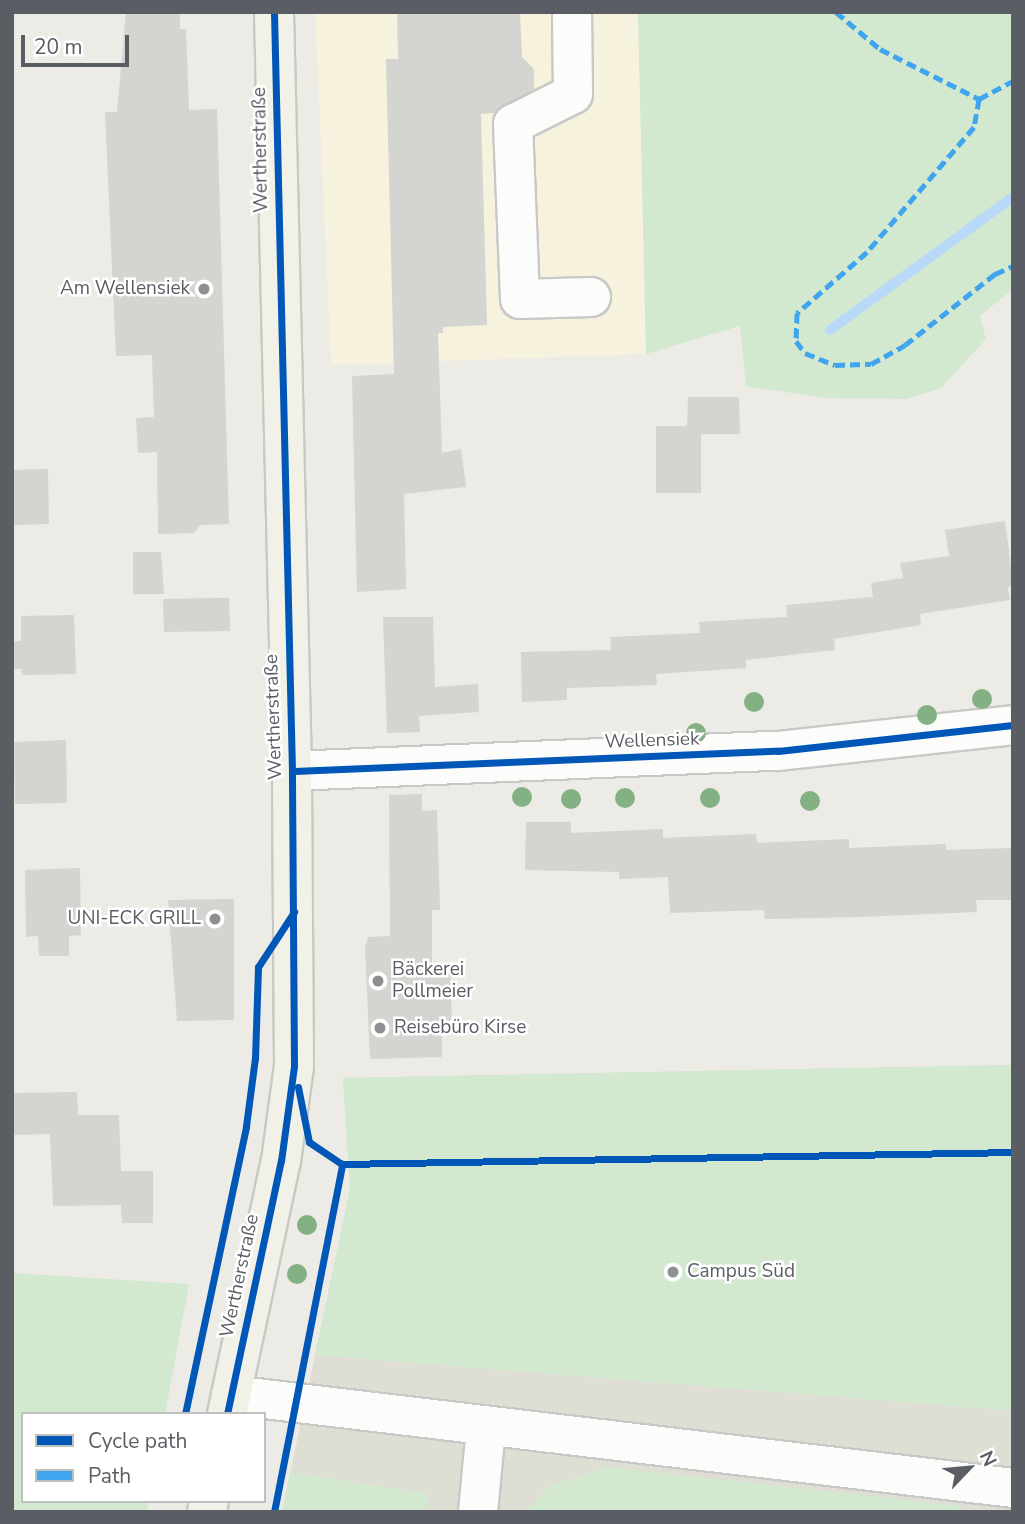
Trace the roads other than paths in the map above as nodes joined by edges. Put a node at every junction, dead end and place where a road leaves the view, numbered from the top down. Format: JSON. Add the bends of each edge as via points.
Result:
{"nodes":[{"id":1,"x":274,"y":12,"type":"edge"},
{"id":2,"x":572,"y":12,"type":"edge"},
{"id":3,"x":591,"y":297,"type":"dead end"},
{"id":4,"x":1013,"y":726,"type":"edge"},
{"id":5,"x":292,"y":771,"type":"junction"},
{"id":6,"x":229,"y":1404,"type":"edge"},
{"id":7,"x":486,"y":1428,"type":"junction"},
{"id":8,"x":1013,"y":1488,"type":"edge"},
{"id":9,"x":478,"y":1512,"type":"edge"}],
"edges":[{"from":1,"to":5,"type":"main road","name":"Wertherstraße"},
{"from":2,"to":3,"type":"street","via":[[573,94],[513,124],[520,299]]},
{"from":4,"to":5,"type":"street","name":"Wellensiek","via":[[778,751]]},
{"from":5,"to":6,"type":"main road","name":"Wertherstraße","via":[[294,1054],[290,1116]]},
{"from":6,"to":7,"type":"street"},
{"from":7,"to":8,"type":"street"},
{"from":7,"to":9,"type":"street"}]}
